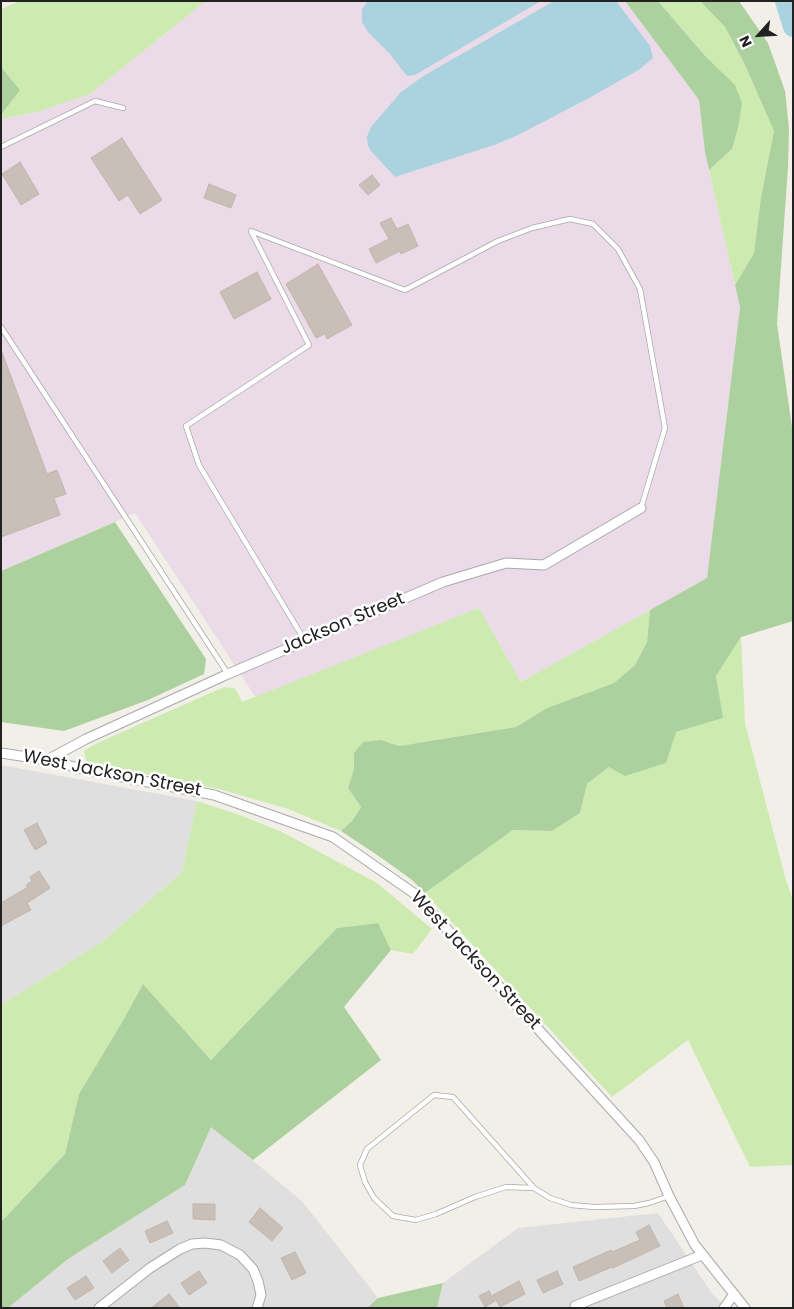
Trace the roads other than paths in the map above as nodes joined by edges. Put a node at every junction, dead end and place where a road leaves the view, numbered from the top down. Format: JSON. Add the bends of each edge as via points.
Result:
{"nodes":[{"id":1,"x":123,"y":108,"type":"dead end"},
{"id":2,"x":1,"y":147,"type":"edge"},
{"id":3,"x":1,"y":327,"type":"edge"},
{"id":4,"x":641,"y":508,"type":"joint"},
{"id":5,"x":305,"y":641,"type":"junction"},
{"id":6,"x":228,"y":674,"type":"junction"},
{"id":7,"x":1,"y":753,"type":"edge"},
{"id":8,"x":47,"y":760,"type":"junction"},
{"id":9,"x":534,"y":1188,"type":"junction"},
{"id":10,"x":669,"y":1196,"type":"junction"},
{"id":11,"x":702,"y":1255,"type":"junction"},
{"id":12,"x":734,"y":1294,"type":"junction"},
{"id":13,"x":574,"y":1307,"type":"edge"},
{"id":14,"x":99,"y":1308,"type":"edge"},
{"id":15,"x":257,"y":1308,"type":"edge"},
{"id":16,"x":724,"y":1308,"type":"edge"},
{"id":17,"x":745,"y":1308,"type":"edge"}],
"edges":[{"from":1,"to":2,"type":"lane","via":[[94,101]]},
{"from":3,"to":6,"type":"lane"},
{"from":4,"to":5,"type":"street","name":"Jackson Street","via":[[544,565],[506,563],[443,582]]},
{"from":4,"to":5,"type":"lane","via":[[664,428],[640,289],[618,249],[594,224],[570,219],[532,228],[498,240],[405,290],[251,230],[309,345],[186,426],[199,465]]},
{"from":5,"to":6,"type":"street","name":"Jackson Street"},
{"from":6,"to":8,"type":"street","name":"Jackson Street"},
{"from":7,"to":8,"type":"street","name":"West Jackson Street"},
{"from":8,"to":10,"type":"street","name":"West Jackson Street","via":[[214,794],[333,837],[407,888],[639,1140],[654,1162]]},
{"from":9,"to":9,"type":"lane","via":[[453,1097],[434,1095],[367,1149],[360,1165],[364,1182],[374,1198],[393,1216],[416,1220],[506,1187]]},
{"from":9,"to":10,"type":"lane","via":[[550,1198],[594,1207],[634,1206]]},
{"from":10,"to":11,"type":"street","name":"West Jackson Street"},
{"from":11,"to":12,"type":"street","name":"West Jackson Street"},
{"from":11,"to":13,"type":"street"},
{"from":12,"to":16,"type":"street"},
{"from":12,"to":17,"type":"street","name":"West Jackson Street"},
{"from":14,"to":15,"type":"street","via":[[180,1249],[205,1243],[240,1255],[253,1269],[261,1295]]}]}
